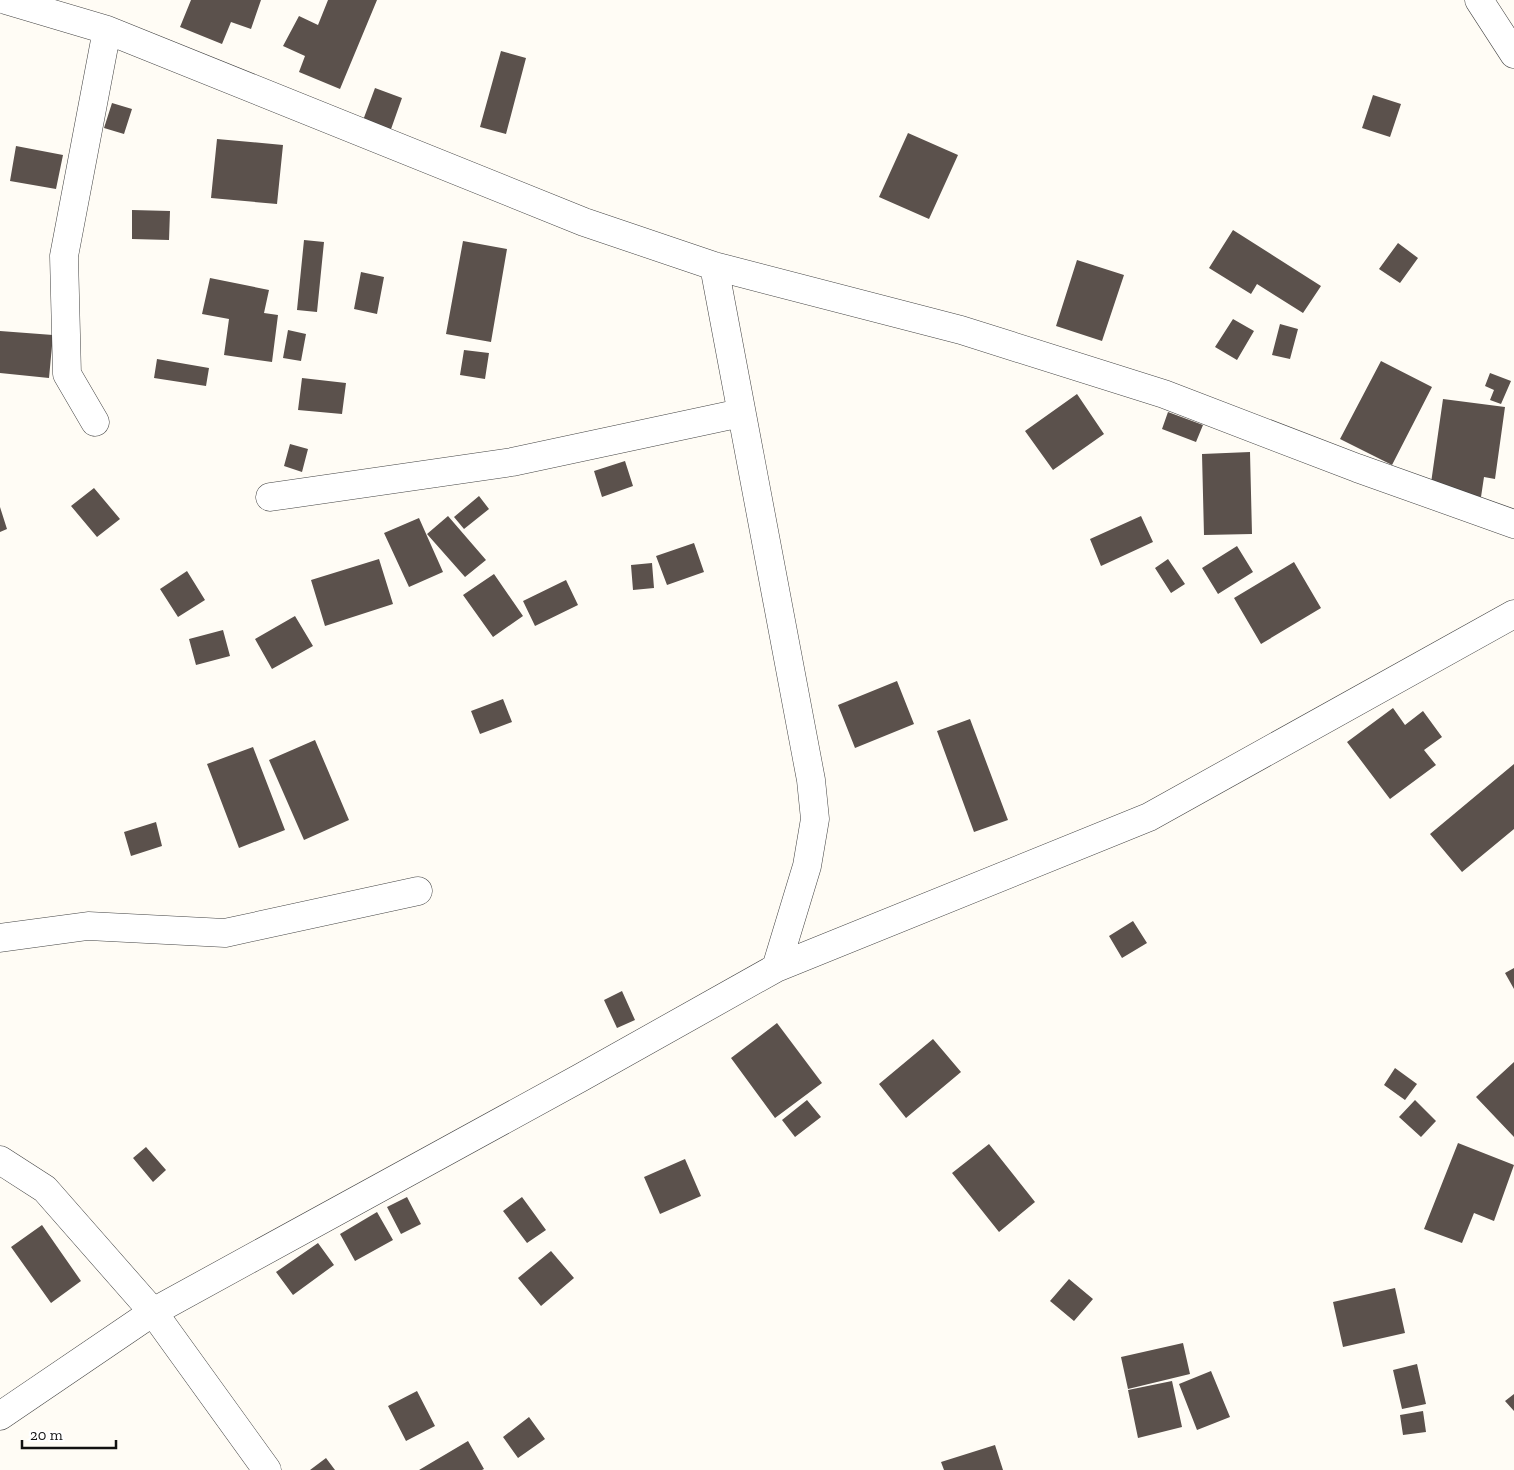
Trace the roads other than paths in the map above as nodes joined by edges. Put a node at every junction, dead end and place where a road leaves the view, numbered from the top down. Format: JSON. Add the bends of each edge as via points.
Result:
{"nodes":[{"id":1,"x":6,"y":0,"type":"edge"},
{"id":2,"x":1478,"y":0,"type":"edge"},
{"id":3,"x":107,"y":30,"type":"junction"},
{"id":4,"x":1514,"y":54,"type":"edge"},
{"id":5,"x":714,"y":266,"type":"junction"},
{"id":6,"x":742,"y":413,"type":"junction"},
{"id":7,"x":95,"y":422,"type":"dead end"},
{"id":8,"x":270,"y":496,"type":"dead end"},
{"id":9,"x":1514,"y":524,"type":"edge"},
{"id":10,"x":1514,"y":614,"type":"edge"},
{"id":11,"x":418,"y":890,"type":"dead end"},
{"id":12,"x":0,"y":938,"type":"edge"},
{"id":13,"x":776,"y":968,"type":"junction"},
{"id":14,"x":0,"y":1160,"type":"edge"},
{"id":15,"x":152,"y":1312,"type":"junction"},
{"id":16,"x":0,"y":1416,"type":"edge"},
{"id":17,"x":267,"y":1470,"type":"edge"}],
"edges":[{"from":1,"to":3,"type":"street"},
{"from":2,"to":4,"type":"street"},
{"from":3,"to":5,"type":"street","via":[[584,222]]},
{"from":3,"to":7,"type":"street","via":[[64,256],[67,374]]},
{"from":5,"to":6,"type":"street"},
{"from":5,"to":9,"type":"street","via":[[961,330],[1164,394]]},
{"from":6,"to":8,"type":"street","via":[[512,462]]},
{"from":6,"to":13,"type":"street","via":[[811,780],[815,819],[807,866]]},
{"from":10,"to":13,"type":"street","via":[[1149,817]]},
{"from":11,"to":12,"type":"street","via":[[225,933],[88,926]]},
{"from":13,"to":15,"type":"street"},
{"from":14,"to":15,"type":"street","via":[[45,1189]]},
{"from":15,"to":16,"type":"street"},
{"from":15,"to":17,"type":"street"}]}
